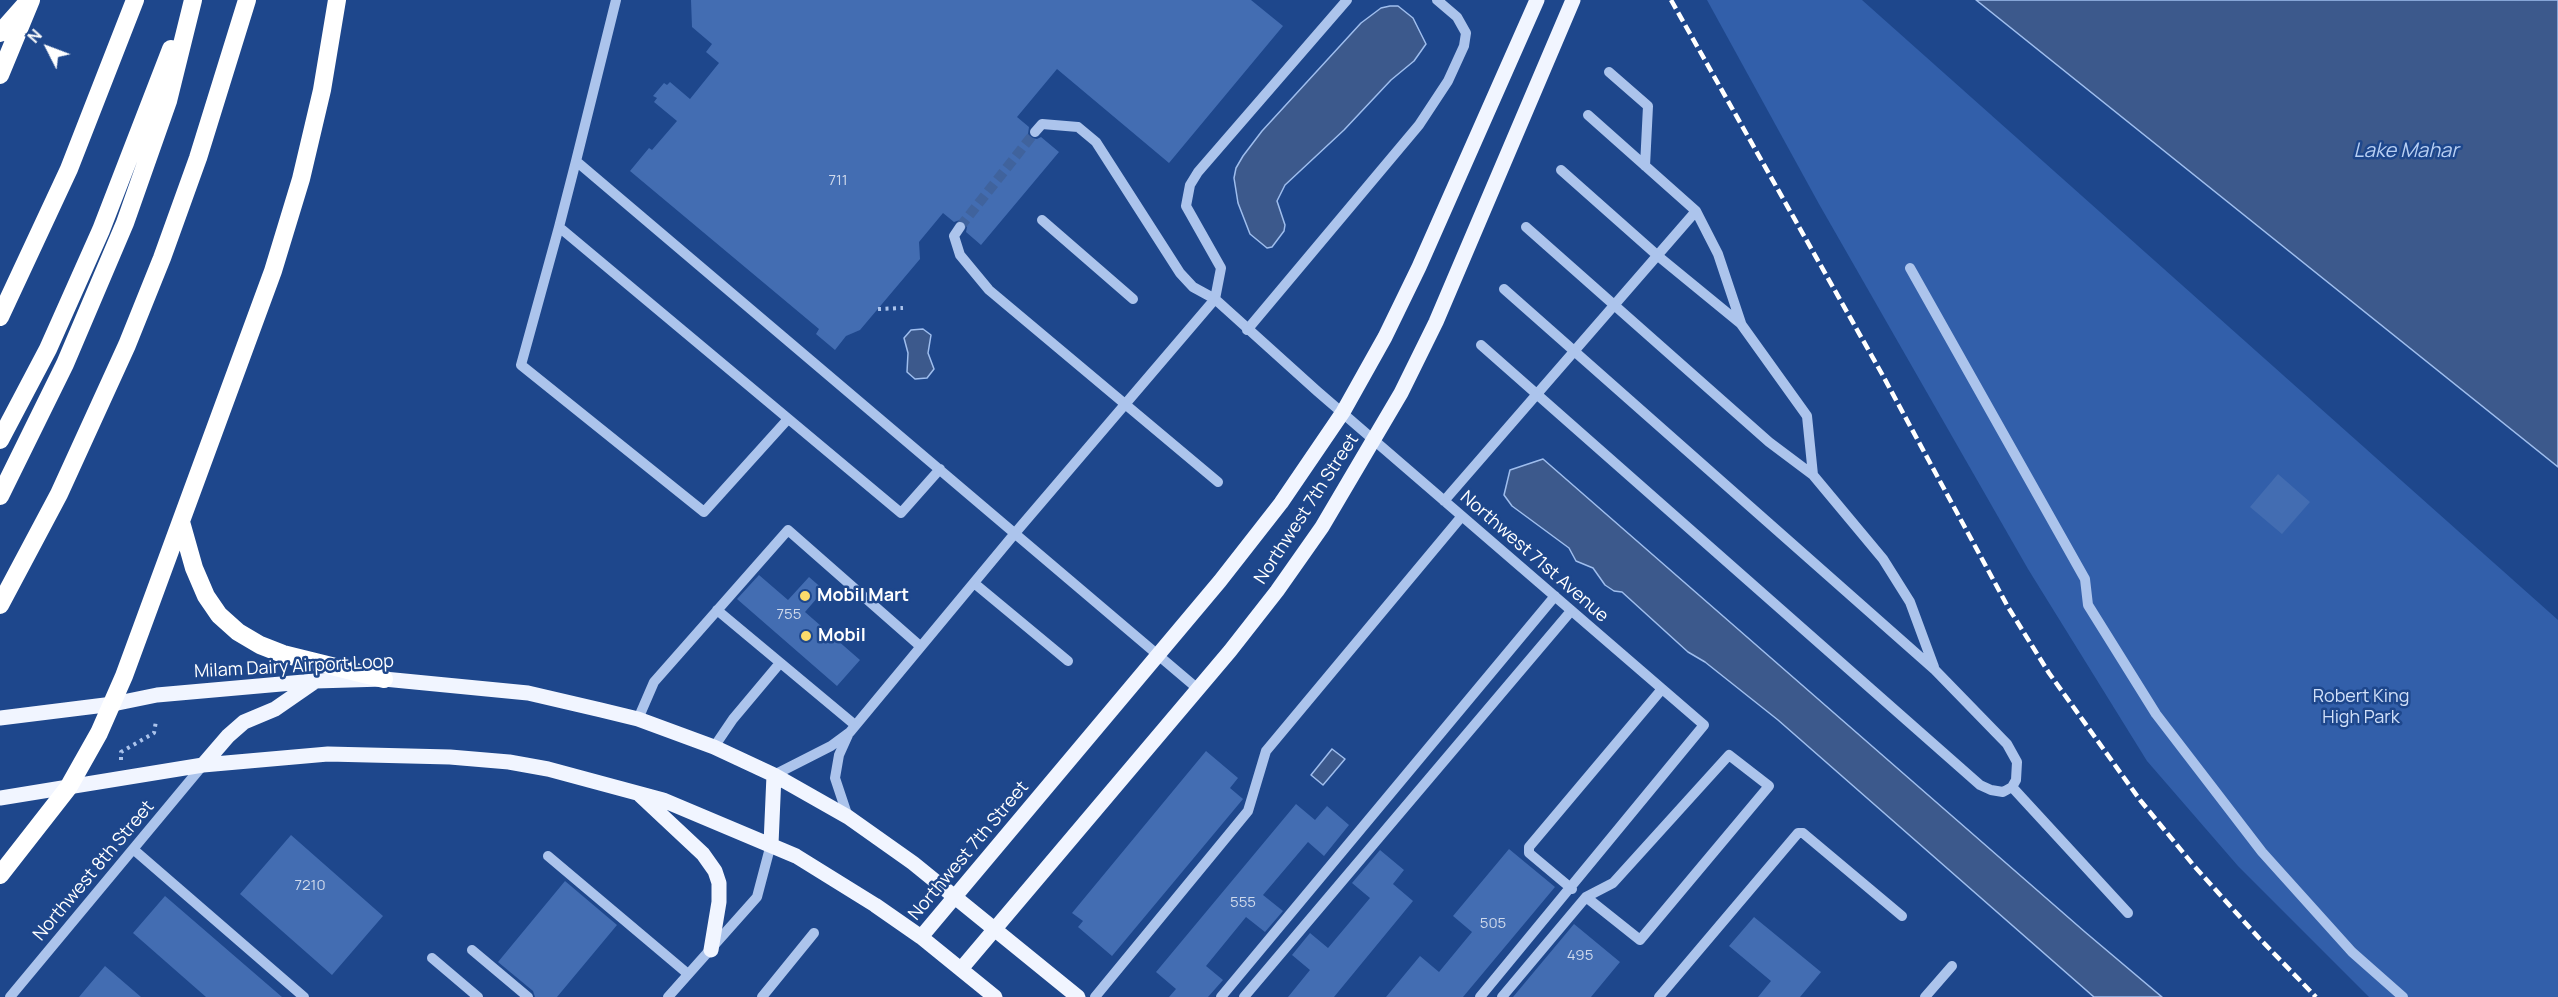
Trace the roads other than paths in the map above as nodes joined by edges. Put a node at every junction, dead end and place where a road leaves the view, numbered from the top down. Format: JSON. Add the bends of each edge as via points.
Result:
{"nodes":[{"id":1,"x":30,"y":0,"type":"edge"},
{"id":2,"x":135,"y":0,"type":"edge"},
{"id":3,"x":192,"y":0,"type":"edge"},
{"id":4,"x":247,"y":0,"type":"edge"},
{"id":5,"x":337,"y":0,"type":"edge"},
{"id":6,"x":616,"y":0,"type":"edge"},
{"id":7,"x":1347,"y":0,"type":"edge"},
{"id":8,"x":1437,"y":0,"type":"edge"},
{"id":9,"x":1537,"y":0,"type":"edge"},
{"id":10,"x":1573,"y":0,"type":"edge"},
{"id":11,"x":0,"y":33,"type":"edge"},
{"id":12,"x":1609,"y":72,"type":"dead end"},
{"id":13,"x":0,"y":75,"type":"edge"},
{"id":14,"x":1588,"y":115,"type":"dead end"},
{"id":15,"x":1035,"y":132,"type":"tunnel mouth"},
{"id":16,"x":576,"y":161,"type":"junction"},
{"id":17,"x":1645,"y":166,"type":"junction"},
{"id":18,"x":1561,"y":170,"type":"dead end"},
{"id":19,"x":1696,"y":212,"type":"junction"},
{"id":20,"x":1042,"y":220,"type":"dead end"},
{"id":21,"x":960,"y":227,"type":"tunnel mouth"},
{"id":22,"x":1526,"y":227,"type":"dead end"},
{"id":23,"x":559,"y":228,"type":"junction"},
{"id":24,"x":1658,"y":256,"type":"junction"},
{"id":25,"x":1910,"y":268,"type":"dead end"},
{"id":26,"x":1504,"y":289,"type":"dead end"},
{"id":27,"x":1133,"y":299,"type":"dead end"},
{"id":28,"x":1215,"y":299,"type":"junction"},
{"id":29,"x":1615,"y":303,"type":"junction"},
{"id":30,"x":0,"y":317,"type":"edge"},
{"id":31,"x":1741,"y":324,"type":"junction"},
{"id":32,"x":1247,"y":330,"type":"junction"},
{"id":33,"x":1481,"y":345,"type":"dead end"},
{"id":34,"x":1573,"y":352,"type":"junction"},
{"id":35,"x":1537,"y":394,"type":"junction"},
{"id":36,"x":1125,"y":405,"type":"junction"},
{"id":37,"x":1343,"y":412,"type":"junction"},
{"id":38,"x":788,"y":419,"type":"junction"},
{"id":39,"x":0,"y":440,"type":"edge"},
{"id":40,"x":1375,"y":440,"type":"junction"},
{"id":41,"x":940,"y":469,"type":"junction"},
{"id":42,"x":1813,"y":475,"type":"junction"},
{"id":43,"x":1218,"y":482,"type":"dead end"},
{"id":44,"x":0,"y":496,"type":"edge"},
{"id":45,"x":1444,"y":501,"type":"junction"},
{"id":46,"x":1462,"y":516,"type":"junction"},
{"id":47,"x":181,"y":522,"type":"junction"},
{"id":48,"x":1016,"y":532,"type":"junction"},
{"id":49,"x":974,"y":583,"type":"junction"},
{"id":50,"x":1555,"y":596,"type":"junction"},
{"id":51,"x":0,"y":605,"type":"edge"},
{"id":52,"x":717,"y":610,"type":"junction"},
{"id":53,"x":1571,"y":611,"type":"junction"},
{"id":54,"x":920,"y":646,"type":"junction"},
{"id":55,"x":1159,"y":655,"type":"junction"},
{"id":56,"x":1068,"y":661,"type":"dead end"},
{"id":57,"x":780,"y":663,"type":"junction"},
{"id":58,"x":1935,"y":670,"type":"junction"},
{"id":59,"x":384,"y":679,"type":"junction"},
{"id":60,"x":315,"y":681,"type":"junction"},
{"id":61,"x":1198,"y":689,"type":"junction"},
{"id":62,"x":1662,"y":689,"type":"junction"},
{"id":63,"x":113,"y":704,"type":"junction"},
{"id":64,"x":0,"y":718,"type":"edge"},
{"id":65,"x":638,"y":719,"type":"junction"},
{"id":66,"x":852,"y":729,"type":"junction"},
{"id":67,"x":714,"y":747,"type":"junction"},
{"id":68,"x":203,"y":765,"type":"junction"},
{"id":69,"x":774,"y":775,"type":"junction"},
{"id":70,"x":2012,"y":787,"type":"junction"},
{"id":71,"x":68,"y":788,"type":"junction"},
{"id":72,"x":636,"y":791,"type":"junction"},
{"id":73,"x":0,"y":798,"type":"edge"},
{"id":74,"x":848,"y":817,"type":"junction"},
{"id":75,"x":771,"y":844,"type":"junction"},
{"id":76,"x":134,"y":849,"type":"junction"},
{"id":77,"x":548,"y":856,"type":"dead end"},
{"id":78,"x":0,"y":875,"type":"edge"},
{"id":79,"x":1572,"y":889,"type":"junction"},
{"id":80,"x":956,"y":896,"type":"junction"},
{"id":81,"x":1586,"y":897,"type":"junction"},
{"id":82,"x":2128,"y":913,"type":"dead end"},
{"id":83,"x":1902,"y":916,"type":"dead end"},
{"id":84,"x":996,"y":929,"type":"junction"},
{"id":85,"x":814,"y":933,"type":"dead end"},
{"id":86,"x":921,"y":937,"type":"junction"},
{"id":87,"x":472,"y":950,"type":"dead end"},
{"id":88,"x":711,"y":950,"type":"junction"},
{"id":89,"x":432,"y":958,"type":"dead end"},
{"id":90,"x":1952,"y":966,"type":"dead end"},
{"id":91,"x":962,"y":969,"type":"junction"},
{"id":92,"x":688,"y":974,"type":"junction"},
{"id":93,"x":10,"y":997,"type":"edge"},
{"id":94,"x":304,"y":997,"type":"edge"},
{"id":95,"x":478,"y":997,"type":"edge"},
{"id":96,"x":528,"y":997,"type":"edge"},
{"id":97,"x":668,"y":997,"type":"edge"},
{"id":98,"x":762,"y":997,"type":"edge"},
{"id":99,"x":995,"y":997,"type":"edge"},
{"id":100,"x":1078,"y":997,"type":"edge"},
{"id":101,"x":1095,"y":997,"type":"edge"},
{"id":102,"x":1221,"y":997,"type":"edge"},
{"id":103,"x":1244,"y":997,"type":"edge"},
{"id":104,"x":1480,"y":997,"type":"edge"},
{"id":105,"x":1502,"y":997,"type":"edge"},
{"id":106,"x":1659,"y":997,"type":"edge"},
{"id":107,"x":1925,"y":997,"type":"edge"},
{"id":108,"x":2403,"y":997,"type":"edge"}],
"edges":[{"from":1,"to":11,"type":"highway"},
{"from":1,"to":13,"type":"highway"},
{"from":2,"to":30,"type":"highway","via":[[69,169]]},
{"from":3,"to":39,"type":"highway","via":[[101,230],[48,349]]},
{"from":3,"to":44,"type":"highway","via":[[168,100],[125,224],[65,364]]},
{"from":4,"to":51,"type":"highway","via":[[198,158],[127,345],[59,494]]},
{"from":5,"to":47,"type":"highway","via":[[322,90],[301,179],[273,271]]},
{"from":6,"to":16,"type":"street"},
{"from":7,"to":28,"type":"street","via":[[1190,185],[1186,206],[1221,268]]},
{"from":8,"to":32,"type":"street","via":[[1457,17],[1466,33],[1448,81],[1419,125]]},
{"from":9,"to":37,"type":"main road","name":"Northwest 7th Street","via":[[1419,267]]},
{"from":10,"to":40,"type":"main road","name":"Northwest 7th Street","via":[[1436,322]]},
{"from":12,"to":17,"type":"street","via":[[1648,106]]},
{"from":14,"to":17,"type":"street"},
{"from":15,"to":28,"type":"street","name":"Northwest 71st Avenue","via":[[1042,124],[1077,126],[1096,142],[1180,273],[1193,288]]},
{"from":16,"to":23,"type":"street"},
{"from":16,"to":41,"type":"street"},
{"from":17,"to":19,"type":"street"},
{"from":18,"to":24,"type":"street"},
{"from":19,"to":24,"type":"street"},
{"from":19,"to":31,"type":"street","via":[[1718,254]]},
{"from":20,"to":27,"type":"street"},
{"from":21,"to":36,"type":"street","via":[[954,236],[960,255],[989,290]]},
{"from":22,"to":29,"type":"street"},
{"from":23,"to":38,"type":"street"},
{"from":23,"to":38,"type":"street","via":[[520,365],[704,512]]},
{"from":24,"to":29,"type":"street"},
{"from":24,"to":31,"type":"street"},
{"from":25,"to":108,"type":"street","via":[[2085,579],[2088,605],[2156,714],[2262,852],[2352,952]]},
{"from":26,"to":34,"type":"street"},
{"from":28,"to":32,"type":"street","name":"Northwest 71st Avenue"},
{"from":28,"to":36,"type":"street"},
{"from":29,"to":34,"type":"street"},
{"from":29,"to":42,"type":"street","via":[[1769,442]]},
{"from":31,"to":42,"type":"street","via":[[1807,416]]},
{"from":32,"to":37,"type":"street","name":"Northwest 71st Avenue"},
{"from":33,"to":35,"type":"street"},
{"from":34,"to":35,"type":"street"},
{"from":34,"to":58,"type":"street"},
{"from":35,"to":45,"type":"street"},
{"from":35,"to":70,"type":"street","via":[[1980,785],[2003,792]]},
{"from":36,"to":43,"type":"street"},
{"from":36,"to":48,"type":"street"},
{"from":37,"to":40,"type":"street","name":"Northwest 71st Avenue"},
{"from":37,"to":55,"type":"main road","name":"Northwest 7th Street","via":[[1281,503]]},
{"from":38,"to":41,"type":"street","via":[[901,513]]},
{"from":40,"to":45,"type":"street","name":"Northwest 71st Avenue"},
{"from":40,"to":61,"type":"main road","name":"Northwest 7th Street","via":[[1277,591]]},
{"from":41,"to":48,"type":"street"},
{"from":42,"to":58,"type":"street","via":[[1888,568],[1910,602]]},
{"from":45,"to":46,"type":"street","name":"Northwest 71st Avenue"},
{"from":46,"to":50,"type":"street","name":"Northwest 71st Avenue"},
{"from":46,"to":101,"type":"street","via":[[1266,751],[1248,811]]},
{"from":47,"to":59,"type":"highway","via":[[206,596],[238,632],[283,654]]},
{"from":47,"to":63,"type":"highway"},
{"from":48,"to":49,"type":"street"},
{"from":48,"to":55,"type":"street"},
{"from":49,"to":54,"type":"street"},
{"from":49,"to":56,"type":"street"},
{"from":50,"to":53,"type":"street","name":"Northwest 71st Avenue"},
{"from":50,"to":102,"type":"street"},
{"from":52,"to":54,"type":"street","via":[[788,530]]},
{"from":52,"to":57,"type":"street"},
{"from":52,"to":65,"type":"street","via":[[654,682]]},
{"from":53,"to":62,"type":"street","name":"Northwest 71st Avenue"},
{"from":53,"to":103,"type":"street"},
{"from":54,"to":66,"type":"street"},
{"from":55,"to":61,"type":"street"},
{"from":55,"to":80,"type":"main road","name":"Northwest 7th Street"},
{"from":57,"to":66,"type":"street"},
{"from":57,"to":67,"type":"street"},
{"from":58,"to":70,"type":"street","via":[[2007,744],[2018,762]]},
{"from":59,"to":60,"type":"main road","name":"Milam Dairy Airport Loop"},
{"from":59,"to":65,"type":"main road","name":"Milam Dairy Airport Loop","via":[[528,693]]},
{"from":60,"to":63,"type":"main road","name":"Milam Dairy Airport Loop","via":[[157,695]]},
{"from":60,"to":68,"type":"main road","via":[[275,709],[244,722]]},
{"from":61,"to":84,"type":"main road","name":"Northwest 7th Street"},
{"from":62,"to":79,"type":"street","name":"Northwest 71st Avenue","via":[[1704,725]]},
{"from":62,"to":79,"type":"street","via":[[1529,847],[1529,852]]},
{"from":63,"to":64,"type":"main road","name":"Milam Dairy Airport Loop"},
{"from":63,"to":71,"type":"highway"},
{"from":65,"to":67,"type":"main road","name":"Milam Dairy Airport Loop"},
{"from":66,"to":69,"type":"street","via":[[831,746]]},
{"from":66,"to":74,"type":"street","via":[[838,755],[835,778]]},
{"from":67,"to":69,"type":"main road","name":"Milam Dairy Airport Loop"},
{"from":68,"to":71,"type":"main road"},
{"from":68,"to":72,"type":"main road","via":[[328,754],[450,757],[509,762]]},
{"from":68,"to":76,"type":"street","name":"Northwest 8th Street"},
{"from":69,"to":74,"type":"main road","name":"Milam Dairy Airport Loop"},
{"from":69,"to":75,"type":"main road"},
{"from":70,"to":82,"type":"street"},
{"from":71,"to":73,"type":"main road"},
{"from":71,"to":78,"type":"highway"},
{"from":72,"to":75,"type":"main road"},
{"from":72,"to":88,"type":"main road","via":[[703,854],[715,871],[719,902]]},
{"from":74,"to":80,"type":"main road","name":"Milam Dairy Airport Loop"},
{"from":75,"to":86,"type":"main road","via":[[821,870]]},
{"from":75,"to":88,"type":"street","via":[[757,897]]},
{"from":76,"to":93,"type":"street","name":"Northwest 8th Street"},
{"from":76,"to":94,"type":"street"},
{"from":77,"to":92,"type":"street"},
{"from":79,"to":104,"type":"street"},
{"from":80,"to":84,"type":"main road","name":"Milam Dairy Airport Loop"},
{"from":80,"to":86,"type":"main road","name":"Northwest 7th Street"},
{"from":81,"to":81,"type":"street","via":[[1613,883],[1729,755],[1769,786],[1640,940]]},
{"from":81,"to":105,"type":"street"},
{"from":83,"to":106,"type":"street","via":[[1803,833],[1798,833]]},
{"from":84,"to":91,"type":"main road","name":"Northwest 7th Street"},
{"from":84,"to":100,"type":"main road","name":"Milam Dairy Airport Loop"},
{"from":85,"to":98,"type":"street"},
{"from":86,"to":91,"type":"main road"},
{"from":87,"to":96,"type":"street"},
{"from":88,"to":92,"type":"street"},
{"from":89,"to":95,"type":"street"},
{"from":90,"to":107,"type":"street"},
{"from":91,"to":99,"type":"main road"},
{"from":92,"to":97,"type":"street"}]}
